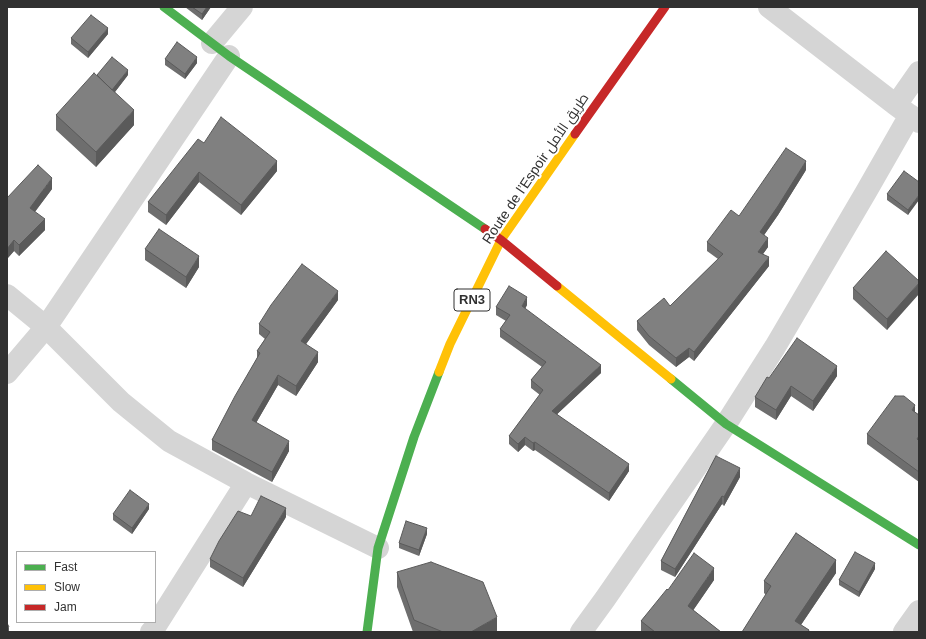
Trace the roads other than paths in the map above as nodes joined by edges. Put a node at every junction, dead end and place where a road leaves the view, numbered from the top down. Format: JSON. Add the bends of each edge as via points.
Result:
{"nodes":[{"id":1,"x":164,"y":7,"type":"edge"},
{"id":2,"x":242,"y":7,"type":"edge"},
{"id":3,"x":665,"y":7,"type":"edge"},
{"id":4,"x":769,"y":7,"type":"edge"},
{"id":5,"x":220,"y":49,"type":"junction"},
{"id":6,"x":919,"y":72,"type":"edge"},
{"id":7,"x":908,"y":114,"type":"edge"},
{"id":8,"x":501,"y":240,"type":"junction"},
{"id":9,"x":7,"y":295,"type":"edge"},
{"id":10,"x":46,"y":327,"type":"junction"},
{"id":11,"x":7,"y":373,"type":"edge"},
{"id":12,"x":726,"y":424,"type":"junction"},
{"id":13,"x":246,"y":483,"type":"junction"},
{"id":14,"x":919,"y":545,"type":"edge"},
{"id":15,"x":378,"y":548,"type":"junction"},
{"id":16,"x":919,"y":611,"type":"edge"},
{"id":17,"x":151,"y":632,"type":"edge"},
{"id":18,"x":367,"y":632,"type":"edge"},
{"id":19,"x":581,"y":632,"type":"edge"},
{"id":20,"x":904,"y":632,"type":"edge"}],
"edges":[{"from":1,"to":5,"type":"main road"},
{"from":2,"to":5,"type":"street"},
{"from":3,"to":8,"type":"main road","name":"Route de l’Espoir طريق الأمل","number":"RN3"},
{"from":4,"to":7,"type":"street"},
{"from":5,"to":8,"type":"main road"},
{"from":5,"to":10,"type":"street"},
{"from":6,"to":7,"type":"street"},
{"from":7,"to":12,"type":"street","via":[[866,192],[775,347]]},
{"from":8,"to":12,"type":"main road"},
{"from":8,"to":15,"type":"main road","name":"Route de l’Espoir طريق الأمل","number":"RN3","via":[[448,352],[414,437]]},
{"from":9,"to":10,"type":"street"},
{"from":10,"to":11,"type":"street"},
{"from":10,"to":13,"type":"street","via":[[121,402],[169,442]]},
{"from":12,"to":14,"type":"main road"},
{"from":12,"to":19,"type":"street"},
{"from":13,"to":15,"type":"street"},
{"from":13,"to":17,"type":"street"},
{"from":15,"to":18,"type":"main road","name":"Route de l’Espoir طريق الأمل","number":"RN3"},
{"from":16,"to":20,"type":"street"}]}
